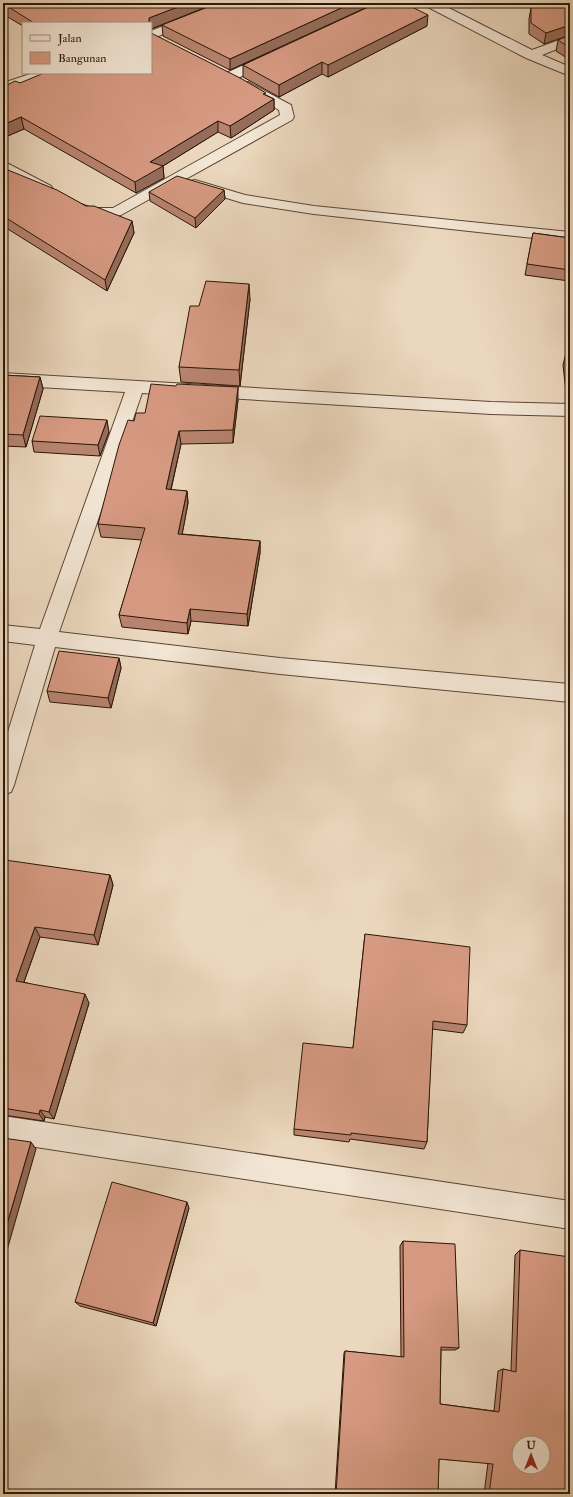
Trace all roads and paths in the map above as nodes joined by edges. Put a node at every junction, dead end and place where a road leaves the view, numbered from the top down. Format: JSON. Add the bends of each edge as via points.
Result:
{"nodes":[{"id":1,"x":231,"y":3,"type":"edge"},
{"id":2,"x":430,"y":3,"type":"edge"},
{"id":3,"x":152,"y":36,"type":"edge"},
{"id":4,"x":152,"y":37,"type":"edge"},
{"id":5,"x":570,"y":40,"type":"edge"},
{"id":6,"x":165,"y":44,"type":"edge"},
{"id":7,"x":283,"y":51,"type":"edge"},
{"id":8,"x":531,"y":55,"type":"junction"},
{"id":9,"x":215,"y":70,"type":"edge"},
{"id":10,"x":570,"y":72,"type":"edge"},
{"id":11,"x":42,"y":74,"type":"edge"},
{"id":12,"x":229,"y":77,"type":"junction"},
{"id":13,"x":3,"y":88,"type":"edge"},
{"id":14,"x":3,"y":165,"type":"edge"},
{"id":15,"x":175,"y":178,"type":"junction"},
{"id":16,"x":570,"y":237,"type":"edge"},
{"id":17,"x":3,"y":379,"type":"edge"},
{"id":18,"x":136,"y":386,"type":"junction"},
{"id":19,"x":570,"y":410,"type":"edge"},
{"id":20,"x":3,"y":634,"type":"edge"},
{"id":21,"x":47,"y":638,"type":"junction"},
{"id":22,"x":570,"y":693,"type":"edge"},
{"id":23,"x":3,"y":785,"type":"edge"},
{"id":24,"x":3,"y":1129,"type":"edge"},
{"id":25,"x":570,"y":1215,"type":"edge"}],
"edges":[{"from":1,"to":3,"type":"street"},
{"from":2,"to":8,"type":"street"},
{"from":4,"to":6,"type":"street"},
{"from":5,"to":8,"type":"street"},
{"from":7,"to":12,"type":"street"},
{"from":8,"to":10,"type":"street"},
{"from":9,"to":12,"type":"street"},
{"from":11,"to":13,"type":"street"},
{"from":12,"to":15,"type":"street","via":[[286,108],[287,117]]},
{"from":14,"to":15,"type":"street","via":[[88,212],[116,212]]},
{"from":15,"to":16,"type":"street","via":[[243,199],[314,210]]},
{"from":17,"to":18,"type":"street"},
{"from":18,"to":19,"type":"street","via":[[491,408]]},
{"from":18,"to":21,"type":"street"},
{"from":20,"to":21,"type":"street"},
{"from":21,"to":22,"type":"street","via":[[280,666]]},
{"from":21,"to":23,"type":"street"},
{"from":24,"to":25,"type":"street"}]}
